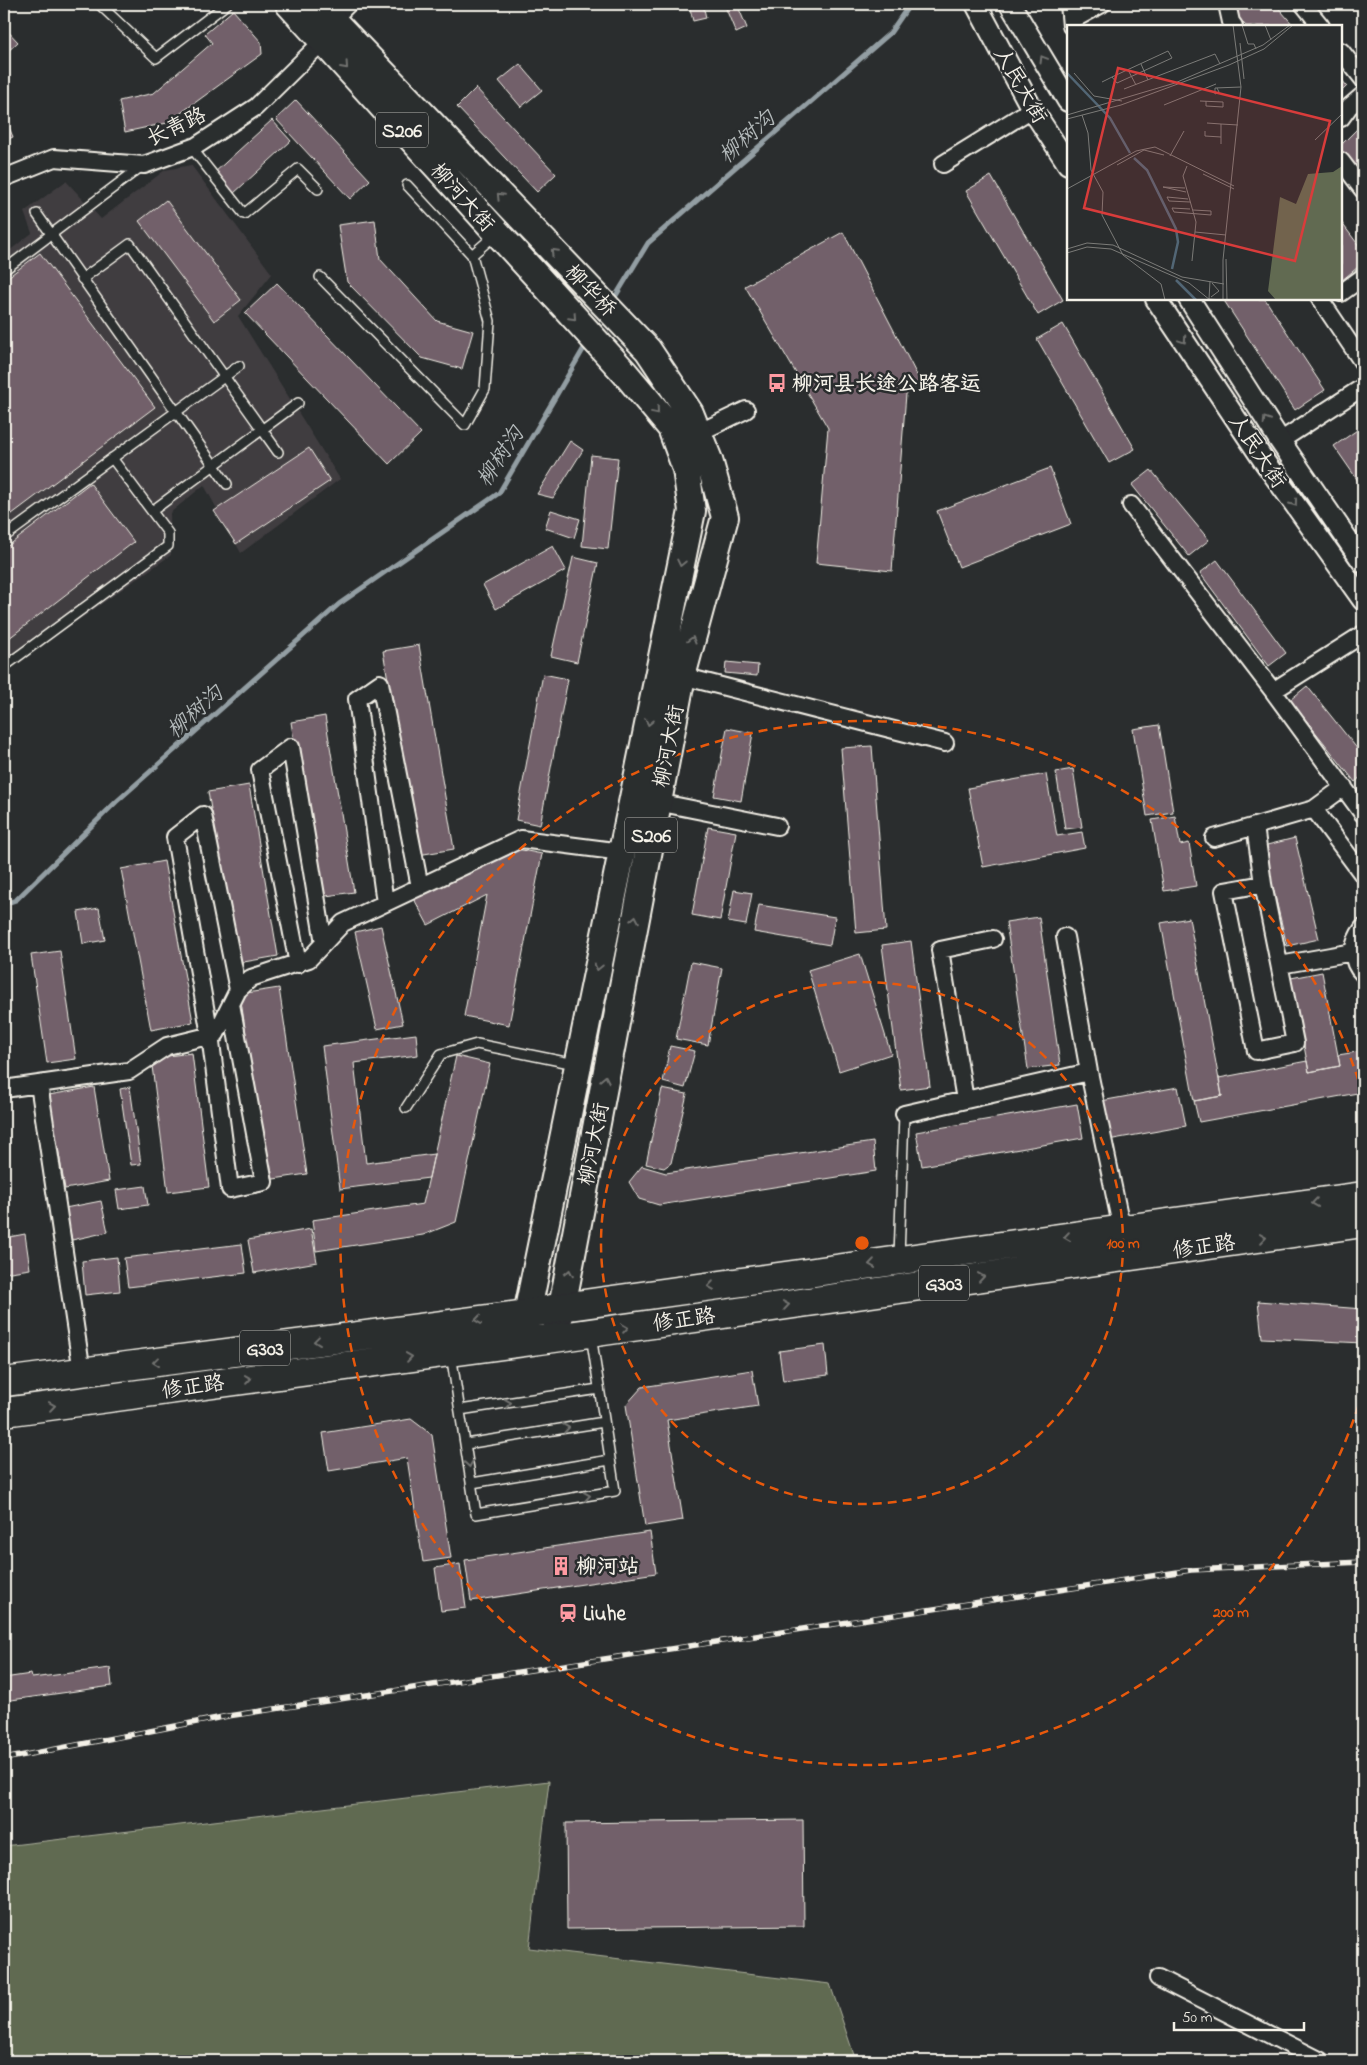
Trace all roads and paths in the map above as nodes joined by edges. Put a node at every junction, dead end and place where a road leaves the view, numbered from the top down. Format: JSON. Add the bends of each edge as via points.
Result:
{"nodes":[{"id":1,"x":99,"y":4,"type":"edge"},
{"id":2,"x":226,"y":4,"type":"edge"},
{"id":3,"x":289,"y":4,"type":"edge"},
{"id":4,"x":976,"y":4,"type":"edge"},
{"id":5,"x":1069,"y":4,"type":"edge"},
{"id":6,"x":1102,"y":4,"type":"edge"},
{"id":7,"x":1228,"y":4,"type":"edge"},
{"id":8,"x":1303,"y":4,"type":"edge"},
{"id":9,"x":1013,"y":10,"type":"edge"},
{"id":10,"x":330,"y":17,"type":"edge"},
{"id":11,"x":1071,"y":24,"type":"edge"},
{"id":12,"x":1233,"y":25,"type":"edge"},
{"id":13,"x":1320,"y":25,"type":"edge"},
{"id":14,"x":1342,"y":52,"type":"edge"},
{"id":15,"x":1363,"y":79,"type":"edge"},
{"id":16,"x":1363,"y":95,"type":"edge"},
{"id":17,"x":1067,"y":99,"type":"edge"},
{"id":18,"x":1032,"y":109,"type":"junction"},
{"id":19,"x":1342,"y":117,"type":"edge"},
{"id":20,"x":191,"y":147,"type":"junction"},
{"id":21,"x":1067,"y":162,"type":"edge"},
{"id":22,"x":1342,"y":163,"type":"edge"},
{"id":23,"x":144,"y":164,"type":"junction"},
{"id":24,"x":942,"y":164,"type":"dead end"},
{"id":25,"x":4,"y":178,"type":"edge"},
{"id":26,"x":407,"y":185,"type":"dead end"},
{"id":27,"x":318,"y":189,"type":"dead end"},
{"id":28,"x":1363,"y":190,"type":"edge"},
{"id":29,"x":37,"y":214,"type":"dead end"},
{"id":30,"x":534,"y":231,"type":"joint"},
{"id":31,"x":51,"y":234,"type":"junction"},
{"id":32,"x":496,"y":234,"type":"junction"},
{"id":33,"x":472,"y":255,"type":"junction"},
{"id":34,"x":516,"y":255,"type":"joint"},
{"id":35,"x":4,"y":270,"type":"edge"},
{"id":36,"x":320,"y":277,"type":"dead end"},
{"id":37,"x":1363,"y":277,"type":"edge"},
{"id":38,"x":82,"y":279,"type":"junction"},
{"id":39,"x":1342,"y":292,"type":"edge"},
{"id":40,"x":1157,"y":300,"type":"edge"},
{"id":41,"x":1190,"y":300,"type":"edge"},
{"id":42,"x":1326,"y":301,"type":"edge"},
{"id":43,"x":648,"y":350,"type":"joint"},
{"id":44,"x":1363,"y":363,"type":"edge"},
{"id":45,"x":239,"y":366,"type":"dead end"},
{"id":46,"x":625,"y":373,"type":"joint"},
{"id":47,"x":224,"y":376,"type":"junction"},
{"id":48,"x":1363,"y":387,"type":"edge"},
{"id":49,"x":298,"y":403,"type":"dead end"},
{"id":50,"x":746,"y":410,"type":"dead end"},
{"id":51,"x":176,"y":412,"type":"junction"},
{"id":52,"x":262,"y":429,"type":"junction"},
{"id":53,"x":698,"y":432,"type":"junction"},
{"id":54,"x":1280,"y":442,"type":"junction"},
{"id":55,"x":278,"y":452,"type":"dead end"},
{"id":56,"x":112,"y":458,"type":"junction"},
{"id":57,"x":214,"y":466,"type":"junction"},
{"id":58,"x":226,"y":484,"type":"dead end"},
{"id":59,"x":1131,"y":505,"type":"dead end"},
{"id":60,"x":152,"y":511,"type":"junction"},
{"id":61,"x":4,"y":537,"type":"edge"},
{"id":62,"x":1363,"y":562,"type":"edge"},
{"id":63,"x":1363,"y":600,"type":"edge"},
{"id":64,"x":1363,"y":634,"type":"edge"},
{"id":65,"x":4,"y":663,"type":"edge"},
{"id":66,"x":682,"y":676,"type":"junction"},
{"id":67,"x":1273,"y":691,"type":"junction"},
{"id":68,"x":944,"y":743,"type":"dead end"},
{"id":69,"x":1344,"y":787,"type":"junction"},
{"id":70,"x":657,"y":802,"type":"junction"},
{"id":71,"x":1314,"y":809,"type":"junction"},
{"id":72,"x":1363,"y":814,"type":"edge"},
{"id":73,"x":777,"y":826,"type":"dead end"},
{"id":74,"x":1255,"y":826,"type":"junction"},
{"id":75,"x":1214,"y":838,"type":"dead end"},
{"id":76,"x":622,"y":852,"type":"junction"},
{"id":77,"x":1363,"y":874,"type":"edge"},
{"id":78,"x":1264,"y":884,"type":"junction"},
{"id":79,"x":420,"y":887,"type":"junction"},
{"id":80,"x":385,"y":903,"type":"junction"},
{"id":81,"x":1363,"y":928,"type":"edge"},
{"id":82,"x":1065,"y":937,"type":"dead end"},
{"id":83,"x":993,"y":939,"type":"dead end"},
{"id":84,"x":324,"y":943,"type":"junction"},
{"id":85,"x":1353,"y":952,"type":"junction"},
{"id":86,"x":298,"y":964,"type":"junction"},
{"id":87,"x":1280,"y":965,"type":"junction"},
{"id":88,"x":1363,"y":974,"type":"edge"},
{"id":89,"x":235,"y":997,"type":"junction"},
{"id":90,"x":210,"y":1035,"type":"junction"},
{"id":91,"x":578,"y":1065,"type":"junction"},
{"id":92,"x":1090,"y":1072,"type":"junction"},
{"id":93,"x":38,"y":1084,"type":"junction"},
{"id":94,"x":4,"y":1089,"type":"edge"},
{"id":95,"x":965,"y":1100,"type":"junction"},
{"id":96,"x":406,"y":1108,"type":"dead end"},
{"id":97,"x":904,"y":1114,"type":"joint"},
{"id":98,"x":1363,"y":1196,"type":"edge"},
{"id":99,"x":1363,"y":1223,"type":"edge"},
{"id":100,"x":1122,"y":1230,"type":"junction"},
{"id":101,"x":899,"y":1260,"type":"junction"},
{"id":102,"x":562,"y":1307,"type":"junction"},
{"id":103,"x":527,"y":1314,"type":"junction"},
{"id":104,"x":591,"y":1332,"type":"junction"},
{"id":105,"x":554,"y":1338,"type":"junction"},
{"id":106,"x":524,"y":1341,"type":"junction"},
{"id":107,"x":450,"y":1351,"type":"junction"},
{"id":108,"x":82,"y":1372,"type":"junction"},
{"id":109,"x":4,"y":1382,"type":"edge"},
{"id":110,"x":599,"y":1389,"type":"junction"},
{"id":111,"x":460,"y":1410,"type":"junction"},
{"id":112,"x":4,"y":1412,"type":"edge"},
{"id":113,"x":604,"y":1422,"type":"junction"},
{"id":114,"x":466,"y":1444,"type":"junction"},
{"id":115,"x":610,"y":1460,"type":"junction"},
{"id":116,"x":472,"y":1482,"type":"junction"},
{"id":117,"x":1158,"y":1978,"type":"dead end"},
{"id":118,"x":1321,"y":2061,"type":"edge"}],
"edges":[{"from":1,"to":2,"type":"lane","via":[[156,58]]},
{"from":3,"to":10,"type":"main road","name":"柳河大街","number":"S206"},
{"from":4,"to":18,"type":"street","name":"人民大街"},
{"from":5,"to":11,"type":"street"},
{"from":6,"to":11,"type":"street"},
{"from":7,"to":12,"type":"street"},
{"from":8,"to":13,"type":"street"},
{"from":17,"to":9,"type":"street","name":"人民大街","one_way":true},
{"from":10,"to":20,"type":"street","name":"长青路","via":[[256,107]]},
{"from":30,"to":10,"type":"main road","name":"柳河大街","number":"S206","one_way":true},
{"from":10,"to":32,"type":"main road","name":"柳河大街","number":"S206","one_way":true},
{"from":14,"to":15,"type":"street"},
{"from":16,"to":19,"type":"street"},
{"from":18,"to":21,"type":"street","name":"人民大街"},
{"from":18,"to":24,"type":"street"},
{"from":20,"to":23,"type":"street","name":"长青路"},
{"from":20,"to":27,"type":"lane","via":[[244,214],[298,169]]},
{"from":22,"to":28,"type":"street"},
{"from":23,"to":25,"type":"street","name":"长青路","via":[[54,158]]},
{"from":23,"to":31,"type":"lane"},
{"from":26,"to":33,"type":"lane"},
{"from":29,"to":31,"type":"lane"},
{"from":43,"to":30,"type":"main road","name":"柳华桥","number":"S206","one_way":true},
{"from":31,"to":35,"type":"lane"},
{"from":31,"to":38,"type":"lane"},
{"from":32,"to":33,"type":"lane"},
{"from":32,"to":34,"type":"main road","name":"柳河大街","number":"S206"},
{"from":33,"to":36,"type":"lane","via":[[490,321],[485,389],[465,425]]},
{"from":34,"to":46,"type":"main road","name":"柳华桥","number":"S206","one_way":true},
{"from":37,"to":39,"type":"street"},
{"from":38,"to":47,"type":"lane","via":[[130,244]]},
{"from":38,"to":51,"type":"lane"},
{"from":40,"to":63,"type":"street","name":"人民大街","one_way":true,"via":[[1264,461]]},
{"from":54,"to":41,"type":"street","name":"人民大街","one_way":true},
{"from":42,"to":44,"type":"street"},
{"from":43,"to":53,"type":"main road","name":"柳河大街","number":"S206","via":[[690,413]]},
{"from":45,"to":47,"type":"lane"},
{"from":46,"to":76,"type":"main road","name":"柳河大街","number":"S206","one_way":true,"via":[[671,428],[686,469],[692,511]]},
{"from":47,"to":51,"type":"lane"},
{"from":47,"to":52,"type":"lane"},
{"from":48,"to":54,"type":"street"},
{"from":49,"to":52,"type":"lane"},
{"from":50,"to":53,"type":"street"},
{"from":51,"to":56,"type":"lane"},
{"from":51,"to":57,"type":"lane"},
{"from":52,"to":55,"type":"lane"},
{"from":52,"to":57,"type":"lane"},
{"from":66,"to":53,"type":"main road","name":"柳河大街","number":"S206","one_way":true,"via":[[725,517]]},
{"from":54,"to":62,"type":"street","name":"人民大街"},
{"from":56,"to":60,"type":"lane"},
{"from":56,"to":61,"type":"lane"},
{"from":57,"to":58,"type":"lane"},
{"from":57,"to":60,"type":"lane"},
{"from":59,"to":67,"type":"street"},
{"from":60,"to":65,"type":"lane","via":[[168,533],[168,546],[9,663]]},
{"from":64,"to":67,"type":"street"},
{"from":66,"to":68,"type":"street"},
{"from":66,"to":70,"type":"main road","name":"柳河大街","number":"S206"},
{"from":67,"to":69,"type":"street"},
{"from":69,"to":71,"type":"street"},
{"from":69,"to":72,"type":"street"},
{"from":70,"to":73,"type":"street"},
{"from":102,"to":70,"type":"main road","name":"柳河大街","number":"S206","one_way":true},
{"from":71,"to":74,"type":"street"},
{"from":71,"to":77,"type":"street"},
{"from":74,"to":75,"type":"street"},
{"from":74,"to":78,"type":"street"},
{"from":76,"to":79,"type":"street","via":[[521,839]]},
{"from":76,"to":91,"type":"main road","name":"柳河大街","number":"S206","one_way":true},
{"from":78,"to":87,"type":"street"},
{"from":78,"to":87,"type":"street","via":[[1224,891],[1256,1050],[1294,1043]]},
{"from":79,"to":80,"type":"street"},
{"from":79,"to":80,"type":"street","via":[[380,683],[358,699]]},
{"from":80,"to":84,"type":"street","via":[[343,923]]},
{"from":81,"to":85,"type":"street","via":[[1356,938]]},
{"from":82,"to":92,"type":"street"},
{"from":83,"to":95,"type":"street","via":[[940,950]]},
{"from":84,"to":86,"type":"street","via":[[309,959]]},
{"from":84,"to":86,"type":"street","via":[[291,747],[260,770]]},
{"from":85,"to":87,"type":"street"},
{"from":85,"to":88,"type":"street"},
{"from":86,"to":89,"type":"street","via":[[251,978]]},
{"from":89,"to":90,"type":"street","via":[[216,1034]]},
{"from":89,"to":90,"type":"street","via":[[264,1182],[230,1189]]},
{"from":89,"to":90,"type":"street","via":[[203,816],[175,837]]},
{"from":90,"to":93,"type":"street","via":[[167,1046],[129,1070]]},
{"from":91,"to":96,"type":"lane","via":[[477,1044],[441,1054]]},
{"from":91,"to":103,"type":"main road","name":"柳河大街","number":"S206"},
{"from":92,"to":95,"type":"street"},
{"from":92,"to":100,"type":"street"},
{"from":93,"to":94,"type":"street"},
{"from":93,"to":108,"type":"street"},
{"from":95,"to":97,"type":"street"},
{"from":97,"to":101,"type":"lane"},
{"from":98,"to":100,"type":"highway","name":"修正路","number":"G303","one_way":true},
{"from":104,"to":99,"type":"highway","name":"修正路","number":"G303","one_way":true},
{"from":100,"to":101,"type":"highway","name":"修正路","number":"G303","one_way":true},
{"from":101,"to":102,"type":"highway","name":"修正路","number":"G303","one_way":true},
{"from":102,"to":103,"type":"highway","name":"修正路","number":"G303"},
{"from":102,"to":105,"type":"main road","name":"柳河大街","number":"S206"},
{"from":103,"to":106,"type":"main road","name":"柳河大街","number":"S206"},
{"from":103,"to":108,"type":"highway","name":"修正路","number":"G303","one_way":true},
{"from":104,"to":105,"type":"highway","name":"修正路","number":"G303"},
{"from":104,"to":110,"type":"lane"},
{"from":105,"to":106,"type":"highway","name":"修正路","number":"G303"},
{"from":106,"to":107,"type":"highway","name":"修正路","number":"G303"},
{"from":107,"to":111,"type":"lane"},
{"from":112,"to":107,"type":"highway","name":"修正路","number":"G303","one_way":true},
{"from":108,"to":109,"type":"highway","name":"修正路","number":"G303"},
{"from":111,"to":110,"type":"lane","one_way":true},
{"from":110,"to":113,"type":"lane"},
{"from":111,"to":114,"type":"lane"},
{"from":114,"to":113,"type":"lane","one_way":true},
{"from":113,"to":115,"type":"lane"},
{"from":114,"to":116,"type":"lane","one_way":true},
{"from":115,"to":116,"type":"lane"},
{"from":116,"to":115,"type":"lane","one_way":true,"via":[[476,1514],[615,1491]]},
{"from":117,"to":118,"type":"street"}]}
